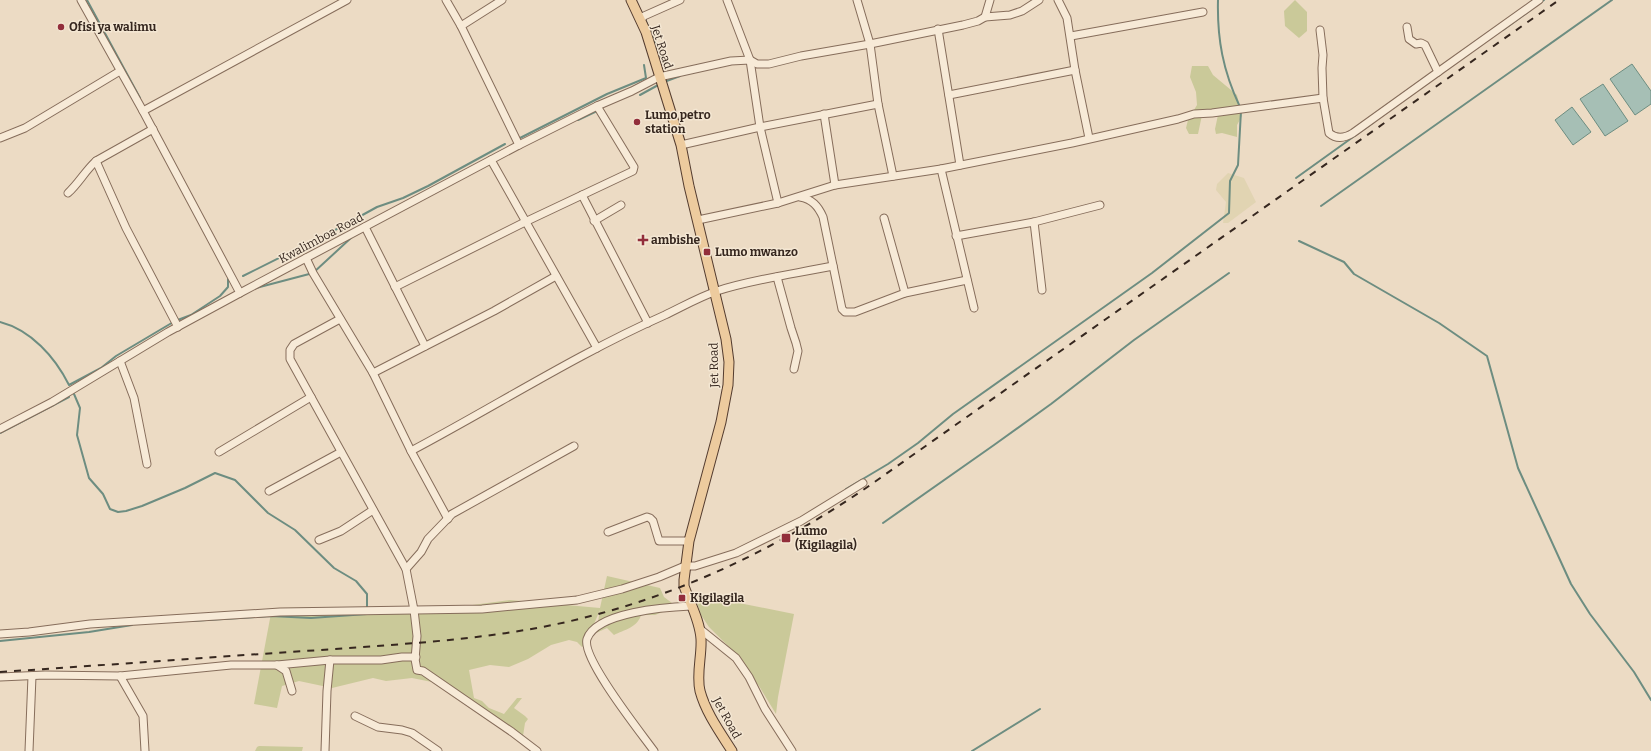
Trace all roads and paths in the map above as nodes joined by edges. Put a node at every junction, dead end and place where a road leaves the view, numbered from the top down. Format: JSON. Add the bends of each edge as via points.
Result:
{"nodes":[{"id":1,"x":81,"y":0,"type":"edge"},
{"id":2,"x":347,"y":0,"type":"edge"},
{"id":3,"x":446,"y":0,"type":"edge"},
{"id":4,"x":502,"y":0,"type":"edge"},
{"id":5,"x":631,"y":0,"type":"edge"},
{"id":6,"x":680,"y":0,"type":"edge"},
{"id":7,"x":727,"y":0,"type":"edge"},
{"id":8,"x":857,"y":0,"type":"edge"},
{"id":9,"x":990,"y":0,"type":"edge"},
{"id":10,"x":1039,"y":0,"type":"edge"},
{"id":11,"x":1058,"y":0,"type":"edge"},
{"id":12,"x":1539,"y":0,"type":"edge"},
{"id":13,"x":1203,"y":12,"type":"dead end"},
{"id":14,"x":985,"y":17,"type":"junction"},
{"id":15,"x":641,"y":20,"type":"junction"},
{"id":16,"x":461,"y":26,"type":"junction"},
{"id":17,"x":1407,"y":27,"type":"dead end"},
{"id":18,"x":938,"y":29,"type":"junction"},
{"id":19,"x":1320,"y":30,"type":"dead end"},
{"id":20,"x":1071,"y":36,"type":"junction"},
{"id":21,"x":870,"y":44,"type":"junction"},
{"id":22,"x":750,"y":60,"type":"junction"},
{"id":23,"x":120,"y":70,"type":"junction"},
{"id":24,"x":1075,"y":70,"type":"junction"},
{"id":25,"x":1438,"y":72,"type":"junction"},
{"id":26,"x":659,"y":76,"type":"junction"},
{"id":27,"x":949,"y":95,"type":"junction"},
{"id":28,"x":1323,"y":98,"type":"junction"},
{"id":29,"x":878,"y":104,"type":"junction"},
{"id":30,"x":597,"y":106,"type":"junction"},
{"id":31,"x":143,"y":111,"type":"junction"},
{"id":32,"x":824,"y":114,"type":"junction"},
{"id":33,"x":760,"y":127,"type":"junction"},
{"id":34,"x":153,"y":129,"type":"junction"},
{"id":35,"x":0,"y":138,"type":"edge"},
{"id":36,"x":1089,"y":138,"type":"junction"},
{"id":37,"x":519,"y":145,"type":"junction"},
{"id":38,"x":681,"y":145,"type":"junction"},
{"id":39,"x":491,"y":160,"type":"junction"},
{"id":40,"x":96,"y":162,"type":"junction"},
{"id":41,"x":960,"y":165,"type":"junction"},
{"id":42,"x":941,"y":169,"type":"junction"},
{"id":43,"x":893,"y":176,"type":"junction"},
{"id":44,"x":836,"y":185,"type":"junction"},
{"id":45,"x":68,"y":193,"type":"dead end"},
{"id":46,"x":582,"y":195,"type":"junction"},
{"id":47,"x":798,"y":197,"type":"junction"},
{"id":48,"x":778,"y":203,"type":"junction"},
{"id":49,"x":621,"y":205,"type":"dead end"},
{"id":50,"x":1100,"y":205,"type":"dead end"},
{"id":51,"x":884,"y":218,"type":"dead end"},
{"id":52,"x":698,"y":220,"type":"junction"},
{"id":53,"x":594,"y":221,"type":"junction"},
{"id":54,"x":525,"y":222,"type":"junction"},
{"id":55,"x":1034,"y":222,"type":"junction"},
{"id":56,"x":365,"y":227,"type":"junction"},
{"id":57,"x":956,"y":236,"type":"junction"},
{"id":58,"x":306,"y":258,"type":"junction"},
{"id":59,"x":833,"y":266,"type":"junction"},
{"id":60,"x":556,"y":276,"type":"junction"},
{"id":61,"x":777,"y":277,"type":"junction"},
{"id":62,"x":967,"y":280,"type":"junction"},
{"id":63,"x":395,"y":287,"type":"junction"},
{"id":64,"x":1042,"y":290,"type":"dead end"},
{"id":65,"x":716,"y":292,"type":"junction"},
{"id":66,"x":240,"y":293,"type":"junction"},
{"id":67,"x":905,"y":294,"type":"junction"},
{"id":68,"x":974,"y":308,"type":"dead end"},
{"id":69,"x":340,"y":318,"type":"junction"},
{"id":70,"x":648,"y":323,"type":"junction"},
{"id":71,"x":178,"y":327,"type":"junction"},
{"id":72,"x":425,"y":346,"type":"junction"},
{"id":73,"x":597,"y":348,"type":"junction"},
{"id":74,"x":120,"y":361,"type":"junction"},
{"id":75,"x":794,"y":369,"type":"dead end"},
{"id":76,"x":372,"y":373,"type":"junction"},
{"id":77,"x":311,"y":398,"type":"junction"},
{"id":78,"x":0,"y":429,"type":"edge"},
{"id":79,"x":574,"y":446,"type":"dead end"},
{"id":80,"x":411,"y":451,"type":"junction"},
{"id":81,"x":219,"y":452,"type":"dead end"},
{"id":82,"x":341,"y":452,"type":"junction"},
{"id":83,"x":147,"y":464,"type":"dead end"},
{"id":84,"x":863,"y":483,"type":"dead end"},
{"id":85,"x":269,"y":491,"type":"dead end"},
{"id":86,"x":373,"y":510,"type":"junction"},
{"id":87,"x":448,"y":519,"type":"junction"},
{"id":88,"x":608,"y":532,"type":"dead end"},
{"id":89,"x":320,"y":540,"type":"dead end"},
{"id":90,"x":689,"y":540,"type":"junction"},
{"id":91,"x":685,"y":566,"type":"junction"},
{"id":92,"x":406,"y":569,"type":"junction"},
{"id":93,"x":691,"y":606,"type":"junction"},
{"id":94,"x":414,"y":610,"type":"junction"},
{"id":95,"x":700,"y":629,"type":"junction"},
{"id":96,"x":0,"y":634,"type":"edge"},
{"id":97,"x":416,"y":657,"type":"junction"},
{"id":98,"x":330,"y":660,"type":"junction"},
{"id":99,"x":277,"y":665,"type":"junction"},
{"id":100,"x":32,"y":676,"type":"junction"},
{"id":101,"x":120,"y":676,"type":"junction"},
{"id":102,"x":0,"y":677,"type":"edge"},
{"id":103,"x":292,"y":691,"type":"dead end"},
{"id":104,"x":355,"y":716,"type":"dead end"},
{"id":105,"x":29,"y":751,"type":"edge"},
{"id":106,"x":145,"y":751,"type":"edge"},
{"id":107,"x":325,"y":751,"type":"edge"},
{"id":108,"x":438,"y":751,"type":"edge"},
{"id":109,"x":537,"y":751,"type":"edge"},
{"id":110,"x":654,"y":751,"type":"edge"},
{"id":111,"x":732,"y":751,"type":"edge"},
{"id":112,"x":792,"y":751,"type":"edge"}],
"edges":[{"from":1,"to":23,"type":"street"},
{"from":2,"to":31,"type":"street"},
{"from":3,"to":16,"type":"street"},
{"from":4,"to":16,"type":"street"},
{"from":5,"to":15,"type":"main road","name":"Jet Road"},
{"from":6,"to":15,"type":"street","via":[[644,16]]},
{"from":7,"to":22,"type":"street"},
{"from":8,"to":21,"type":"street"},
{"from":9,"to":14,"type":"street"},
{"from":10,"to":14,"type":"street","name":"Kwalimboa Road","via":[[1022,11],[1004,16]]},
{"from":11,"to":20,"type":"street","via":[[1067,18]]},
{"from":12,"to":25,"type":"street"},
{"from":13,"to":20,"type":"street"},
{"from":14,"to":18,"type":"street","name":"Kwalimboa Road"},
{"from":15,"to":26,"type":"main road","name":"Jet Road"},
{"from":16,"to":37,"type":"street"},
{"from":17,"to":25,"type":"street","via":[[1409,39],[1416,44],[1425,45]]},
{"from":18,"to":21,"type":"street","name":"Kwalimboa Road"},
{"from":18,"to":27,"type":"street"},
{"from":19,"to":28,"type":"street"},
{"from":20,"to":24,"type":"street"},
{"from":21,"to":22,"type":"street","name":"Kwalimboa Road","via":[[769,64],[758,64]]},
{"from":21,"to":29,"type":"street"},
{"from":22,"to":26,"type":"street","name":"Kwalimboa Road","via":[[731,61]]},
{"from":22,"to":33,"type":"street"},
{"from":23,"to":31,"type":"street"},
{"from":23,"to":35,"type":"street","via":[[25,128]]},
{"from":24,"to":27,"type":"street"},
{"from":24,"to":36,"type":"street"},
{"from":25,"to":28,"type":"street","via":[[1347,137],[1339,138],[1329,133]]},
{"from":26,"to":30,"type":"street","name":"Kwalimboa Road"},
{"from":26,"to":38,"type":"main road","name":"Jet Road"},
{"from":27,"to":41,"type":"street"},
{"from":28,"to":36,"type":"street","via":[[1212,114],[1194,114]]},
{"from":29,"to":32,"type":"street"},
{"from":29,"to":43,"type":"street"},
{"from":30,"to":37,"type":"street","name":"Kwalimboa Road"},
{"from":30,"to":46,"type":"street","via":[[634,170]]},
{"from":31,"to":34,"type":"street"},
{"from":32,"to":33,"type":"street"},
{"from":32,"to":44,"type":"street"},
{"from":33,"to":38,"type":"street"},
{"from":33,"to":48,"type":"street"},
{"from":34,"to":40,"type":"street"},
{"from":34,"to":66,"type":"street"},
{"from":36,"to":41,"type":"street"},
{"from":37,"to":39,"type":"street","name":"Kwalimboa Road"},
{"from":38,"to":52,"type":"main road","name":"Jet Road"},
{"from":39,"to":54,"type":"street"},
{"from":39,"to":56,"type":"street","name":"Kwalimboa Road"},
{"from":40,"to":45,"type":"street"},
{"from":40,"to":71,"type":"street","via":[[126,228]]},
{"from":41,"to":42,"type":"street"},
{"from":42,"to":43,"type":"street"},
{"from":42,"to":57,"type":"street"},
{"from":43,"to":44,"type":"street"},
{"from":44,"to":47,"type":"street"},
{"from":46,"to":53,"type":"street"},
{"from":46,"to":54,"type":"street"},
{"from":47,"to":48,"type":"street"},
{"from":47,"to":59,"type":"street","via":[[807,198],[820,211]]},
{"from":48,"to":52,"type":"street"},
{"from":49,"to":53,"type":"street"},
{"from":50,"to":55,"type":"street"},
{"from":51,"to":67,"type":"street"},
{"from":52,"to":65,"type":"main road","name":"Jet Road"},
{"from":53,"to":70,"type":"street"},
{"from":54,"to":60,"type":"street"},
{"from":54,"to":63,"type":"street"},
{"from":55,"to":57,"type":"street"},
{"from":55,"to":64,"type":"street"},
{"from":56,"to":58,"type":"street","name":"Kwalimboa Road"},
{"from":56,"to":63,"type":"street"},
{"from":57,"to":62,"type":"street"},
{"from":58,"to":66,"type":"street","name":"Kwalimboa Road"},
{"from":58,"to":69,"type":"street"},
{"from":59,"to":61,"type":"street"},
{"from":59,"to":67,"type":"street","via":[[842,309],[846,312],[855,312]]},
{"from":60,"to":72,"type":"street"},
{"from":60,"to":73,"type":"street"},
{"from":61,"to":65,"type":"street"},
{"from":61,"to":75,"type":"street","via":[[797,347]]},
{"from":62,"to":67,"type":"street"},
{"from":62,"to":68,"type":"street"},
{"from":63,"to":72,"type":"street"},
{"from":65,"to":70,"type":"street"},
{"from":65,"to":90,"type":"main road","name":"Jet Road","via":[[726,339],[728,385],[721,422]]},
{"from":66,"to":71,"type":"street","name":"Kwalimboa Road"},
{"from":69,"to":76,"type":"street"},
{"from":69,"to":77,"type":"street","via":[[294,344],[290,350],[290,359]]},
{"from":70,"to":73,"type":"street"},
{"from":71,"to":74,"type":"street","name":"Kwalimboa Road"},
{"from":72,"to":76,"type":"street"},
{"from":73,"to":80,"type":"street"},
{"from":74,"to":78,"type":"street","name":"Kwalimboa Road","via":[[52,402]]},
{"from":74,"to":83,"type":"street","via":[[134,398]]},
{"from":76,"to":80,"type":"street"},
{"from":77,"to":81,"type":"street"},
{"from":77,"to":82,"type":"street"},
{"from":79,"to":87,"type":"street","via":[[470,503]]},
{"from":80,"to":87,"type":"street"},
{"from":82,"to":85,"type":"street"},
{"from":82,"to":86,"type":"street"},
{"from":84,"to":91,"type":"street","via":[[801,521],[743,550],[695,566]]},
{"from":86,"to":89,"type":"street","via":[[340,531]]},
{"from":86,"to":92,"type":"street"},
{"from":87,"to":92,"type":"street","via":[[428,539]]},
{"from":88,"to":90,"type":"street","via":[[647,517],[653,521],[659,541]]},
{"from":90,"to":91,"type":"main road","name":"Jet Road"},
{"from":91,"to":93,"type":"main road","name":"Jet Road","via":[[684,586]]},
{"from":91,"to":94,"type":"street","via":[[637,585],[577,600],[482,609]]},
{"from":92,"to":94,"type":"street"},
{"from":93,"to":95,"type":"main road","name":"Jet Road"},
{"from":93,"to":110,"type":"street","via":[[639,611],[608,620],[594,628],[586,640],[589,653],[602,679]]},
{"from":94,"to":96,"type":"street","via":[[280,612],[90,624]]},
{"from":94,"to":97,"type":"street"},
{"from":95,"to":111,"type":"main road","name":"Jet Road","via":[[700,690],[707,711]]},
{"from":95,"to":112,"type":"street","via":[[736,658]]},
{"from":97,"to":98,"type":"street"},
{"from":97,"to":109,"type":"street","via":[[417,670],[423,671]]},
{"from":98,"to":99,"type":"street"},
{"from":98,"to":107,"type":"street"},
{"from":99,"to":101,"type":"street","via":[[232,665]]},
{"from":99,"to":103,"type":"street","via":[[286,672]]},
{"from":100,"to":101,"type":"street"},
{"from":100,"to":102,"type":"street"},
{"from":100,"to":105,"type":"street"},
{"from":101,"to":106,"type":"street","via":[[143,716]]},
{"from":104,"to":108,"type":"street","via":[[378,727],[412,733]]}]}
